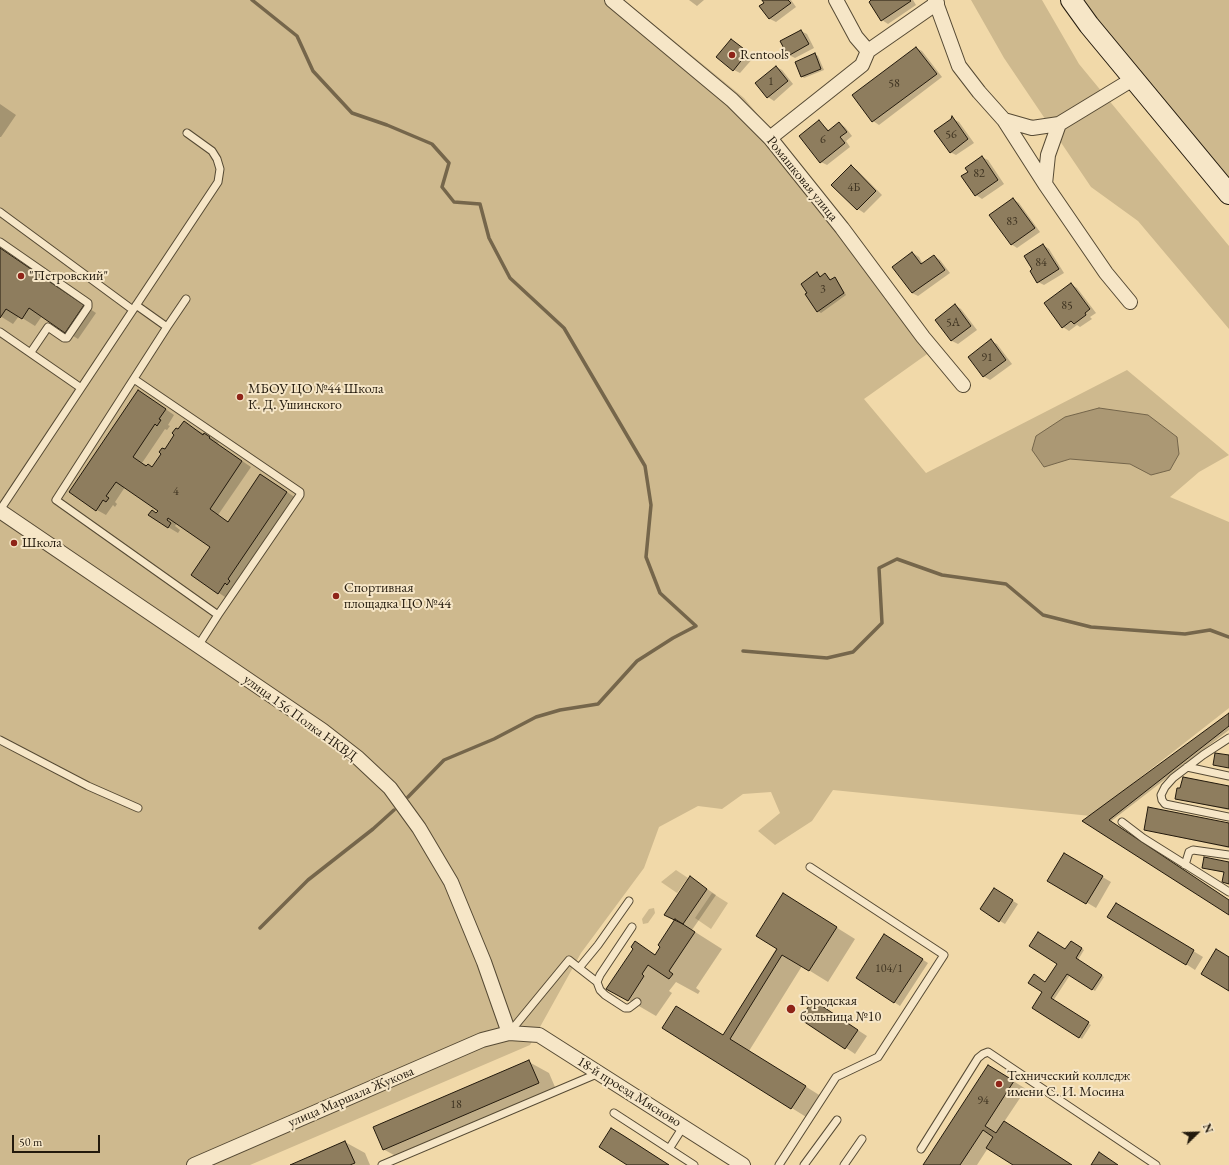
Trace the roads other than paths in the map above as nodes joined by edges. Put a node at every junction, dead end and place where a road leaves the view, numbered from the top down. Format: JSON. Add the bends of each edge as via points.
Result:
{"nodes":[{"id":1,"x":612,"y":0,"type":"edge"},
{"id":2,"x":836,"y":0,"type":"edge"},
{"id":3,"x":1071,"y":0,"type":"edge"},
{"id":4,"x":936,"y":2,"type":"edge"},
{"id":5,"x":868,"y":52,"type":"junction"},
{"id":6,"x":1132,"y":78,"type":"junction"},
{"id":7,"x":1004,"y":120,"type":"junction"},
{"id":8,"x":1059,"y":124,"type":"junction"},
{"id":9,"x":187,"y":133,"type":"dead end"},
{"id":10,"x":770,"y":138,"type":"junction"},
{"id":11,"x":1045,"y":184,"type":"junction"},
{"id":12,"x":1229,"y":194,"type":"edge"},
{"id":13,"x":0,"y":212,"type":"edge"},
{"id":14,"x":0,"y":242,"type":"edge"},
{"id":15,"x":186,"y":299,"type":"dead end"},
{"id":16,"x":1130,"y":302,"type":"dead end"},
{"id":17,"x":134,"y":307,"type":"junction"},
{"id":18,"x":167,"y":327,"type":"junction"},
{"id":19,"x":0,"y":332,"type":"edge"},
{"id":20,"x":31,"y":352,"type":"junction"},
{"id":21,"x":134,"y":379,"type":"junction"},
{"id":22,"x":963,"y":385,"type":"dead end"},
{"id":23,"x":81,"y":388,"type":"junction"},
{"id":24,"x":0,"y":510,"type":"edge"},
{"id":25,"x":218,"y":615,"type":"junction"},
{"id":26,"x":198,"y":646,"type":"junction"},
{"id":27,"x":1229,"y":738,"type":"edge"},
{"id":28,"x":0,"y":740,"type":"edge"},
{"id":29,"x":1187,"y":768,"type":"junction"},
{"id":30,"x":1229,"y":776,"type":"edge"},
{"id":31,"x":138,"y":808,"type":"dead end"},
{"id":32,"x":1229,"y":817,"type":"edge"},
{"id":33,"x":1122,"y":822,"type":"dead end"},
{"id":34,"x":1229,"y":855,"type":"edge"},
{"id":35,"x":1185,"y":865,"type":"junction"},
{"id":36,"x":810,"y":867,"type":"dead end"},
{"id":37,"x":1229,"y":892,"type":"edge"},
{"id":38,"x":629,"y":901,"type":"dead end"},
{"id":39,"x":632,"y":927,"type":"dead end"},
{"id":40,"x":579,"y":968,"type":"junction"},
{"id":41,"x":598,"y":982,"type":"junction"},
{"id":42,"x":637,"y":1002,"type":"dead end"},
{"id":43,"x":509,"y":1033,"type":"junction"},
{"id":44,"x":599,"y":1073,"type":"junction"},
{"id":45,"x":614,"y":1113,"type":"dead end"},
{"id":46,"x":837,"y":1120,"type":"dead end"},
{"id":47,"x":683,"y":1127,"type":"junction"},
{"id":48,"x":862,"y":1139,"type":"dead end"},
{"id":49,"x":669,"y":1149,"type":"junction"},
{"id":50,"x":921,"y":1149,"type":"dead end"},
{"id":51,"x":738,"y":1164,"type":"edge"},
{"id":52,"x":194,"y":1165,"type":"edge"},
{"id":53,"x":382,"y":1165,"type":"edge"},
{"id":54,"x":694,"y":1165,"type":"edge"},
{"id":55,"x":779,"y":1165,"type":"edge"},
{"id":56,"x":804,"y":1165,"type":"edge"},
{"id":57,"x":844,"y":1165,"type":"edge"},
{"id":58,"x":1156,"y":1165,"type":"edge"}],
"edges":[{"from":1,"to":10,"type":"street","name":"Ромашковая улица","via":[[732,100]]},
{"from":2,"to":5,"type":"street","via":[[856,37]]},
{"from":3,"to":6,"type":"main road"},
{"from":4,"to":5,"type":"street"},
{"from":4,"to":7,"type":"street","via":[[959,66]]},
{"from":5,"to":10,"type":"street","via":[[862,65]]},
{"from":6,"to":8,"type":"street"},
{"from":6,"to":12,"type":"main road"},
{"from":7,"to":8,"type":"street","via":[[1032,128]]},
{"from":7,"to":11,"type":"street"},
{"from":8,"to":11,"type":"street","via":[[1048,155]]},
{"from":9,"to":17,"type":"lane","via":[[212,151],[220,169],[218,182]]},
{"from":10,"to":22,"type":"street","name":"Ромашковая улица"},
{"from":11,"to":16,"type":"street","via":[[1106,273]]},
{"from":13,"to":17,"type":"lane"},
{"from":14,"to":20,"type":"lane","via":[[88,303],[88,307],[67,338],[48,327]]},
{"from":15,"to":18,"type":"lane"},
{"from":17,"to":18,"type":"lane"},
{"from":17,"to":23,"type":"lane"},
{"from":18,"to":21,"type":"lane"},
{"from":19,"to":20,"type":"lane"},
{"from":20,"to":23,"type":"lane"},
{"from":21,"to":25,"type":"lane","via":[[56,500]]},
{"from":21,"to":25,"type":"lane","via":[[300,492]]},
{"from":23,"to":24,"type":"lane"},
{"from":24,"to":26,"type":"street","name":"улица 156 Полка НКВД"},
{"from":25,"to":26,"type":"lane"},
{"from":26,"to":43,"type":"street","name":"улица 156 Полка НКВД","via":[[322,730],[358,758],[390,788],[419,828],[452,882]]},
{"from":27,"to":29,"type":"lane","via":[[1203,754]]},
{"from":28,"to":31,"type":"lane","via":[[88,786]]},
{"from":29,"to":30,"type":"lane"},
{"from":29,"to":32,"type":"lane","via":[[1165,787],[1161,795],[1165,804]]},
{"from":33,"to":35,"type":"lane"},
{"from":34,"to":35,"type":"lane","via":[[1194,850],[1189,852]]},
{"from":35,"to":37,"type":"lane"},
{"from":36,"to":55,"type":"lane","via":[[944,955],[878,1057],[836,1076]]},
{"from":38,"to":40,"type":"lane"},
{"from":39,"to":41,"type":"lane"},
{"from":40,"to":41,"type":"lane"},
{"from":40,"to":43,"type":"lane","via":[[569,960]]},
{"from":41,"to":42,"type":"lane","via":[[600,990],[605,995],[625,1008]]},
{"from":43,"to":44,"type":"street","name":"18-й проезд Мясново","via":[[540,1035]]},
{"from":43,"to":52,"type":"street","name":"улица Маршала Жукова","via":[[482,1040]]},
{"from":44,"to":47,"type":"street","name":"18-й проезд Мясново"},
{"from":44,"to":53,"type":"lane"},
{"from":45,"to":49,"type":"lane"},
{"from":46,"to":56,"type":"lane"},
{"from":47,"to":49,"type":"lane"},
{"from":47,"to":51,"type":"street","name":"18-й проезд Мясново"},
{"from":48,"to":57,"type":"lane"},
{"from":49,"to":54,"type":"lane"},
{"from":50,"to":58,"type":"lane","via":[[978,1058],[988,1052]]}]}
